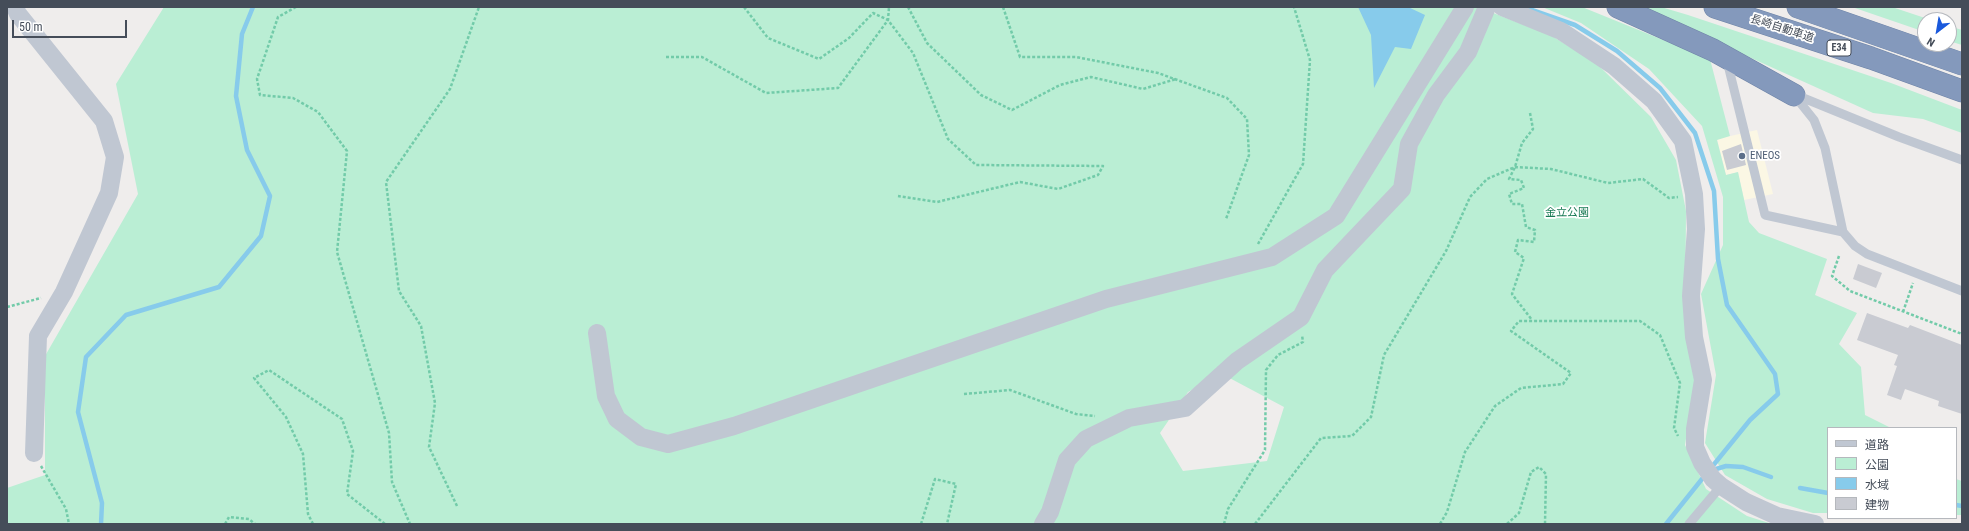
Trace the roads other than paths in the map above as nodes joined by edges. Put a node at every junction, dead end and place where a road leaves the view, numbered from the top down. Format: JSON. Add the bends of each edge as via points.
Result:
{"nodes":[{"id":1,"x":14,"y":7,"type":"edge"},
{"id":2,"x":1465,"y":7,"type":"edge"},
{"id":3,"x":1487,"y":7,"type":"edge"},
{"id":4,"x":1502,"y":7,"type":"edge"},
{"id":5,"x":1618,"y":7,"type":"edge"},
{"id":6,"x":1715,"y":7,"type":"edge"},
{"id":7,"x":1798,"y":7,"type":"edge"},
{"id":8,"x":1726,"y":57,"type":"junction"},
{"id":9,"x":1962,"y":64,"type":"edge"},
{"id":10,"x":1962,"y":91,"type":"edge"},
{"id":11,"x":1794,"y":95,"type":"junction"},
{"id":12,"x":1962,"y":160,"type":"edge"},
{"id":13,"x":1843,"y":232,"type":"junction"},
{"id":14,"x":1962,"y":291,"type":"edge"},
{"id":15,"x":597,"y":333,"type":"dead end"},
{"id":16,"x":34,"y":453,"type":"road end"},
{"id":17,"x":1717,"y":482,"type":"junction"},
{"id":18,"x":1043,"y":524,"type":"edge"},
{"id":19,"x":1690,"y":524,"type":"edge"},
{"id":20,"x":1815,"y":524,"type":"edge"}],
"edges":[{"from":1,"to":16,"type":"street","via":[[104,121],[115,156],[109,193],[64,292],[38,336]]},
{"from":2,"to":15,"type":"street","via":[[1336,216],[1272,257],[1106,300],[734,426],[668,444],[641,437],[617,419],[606,396]]},
{"from":3,"to":18,"type":"street","via":[[1468,52],[1436,95],[1409,144],[1402,189],[1325,270],[1301,317],[1237,361],[1185,408],[1129,418],[1086,439],[1067,460],[1050,512]]},
{"from":4,"to":17,"type":"street","via":[[1561,31],[1614,66],[1654,101],[1683,141],[1694,194],[1696,229],[1691,296],[1694,337],[1704,380],[1695,429],[1695,448],[1702,463]]},
{"from":5,"to":8,"type":"highway"},
{"from":6,"to":10,"type":"highway","name":"長崎自動車道","number":"E34"},
{"from":7,"to":9,"type":"highway","number":"E34"},
{"from":8,"to":11,"type":"highway"},
{"from":8,"to":13,"type":"lane","via":[[1765,215]]},
{"from":11,"to":12,"type":"lane"},
{"from":11,"to":13,"type":"lane","via":[[1814,120],[1825,148]]},
{"from":13,"to":14,"type":"lane","via":[[1855,246],[1868,254]]},
{"from":17,"to":19,"type":"lane"},
{"from":17,"to":20,"type":"street","via":[[1746,502],[1777,516]]}]}
